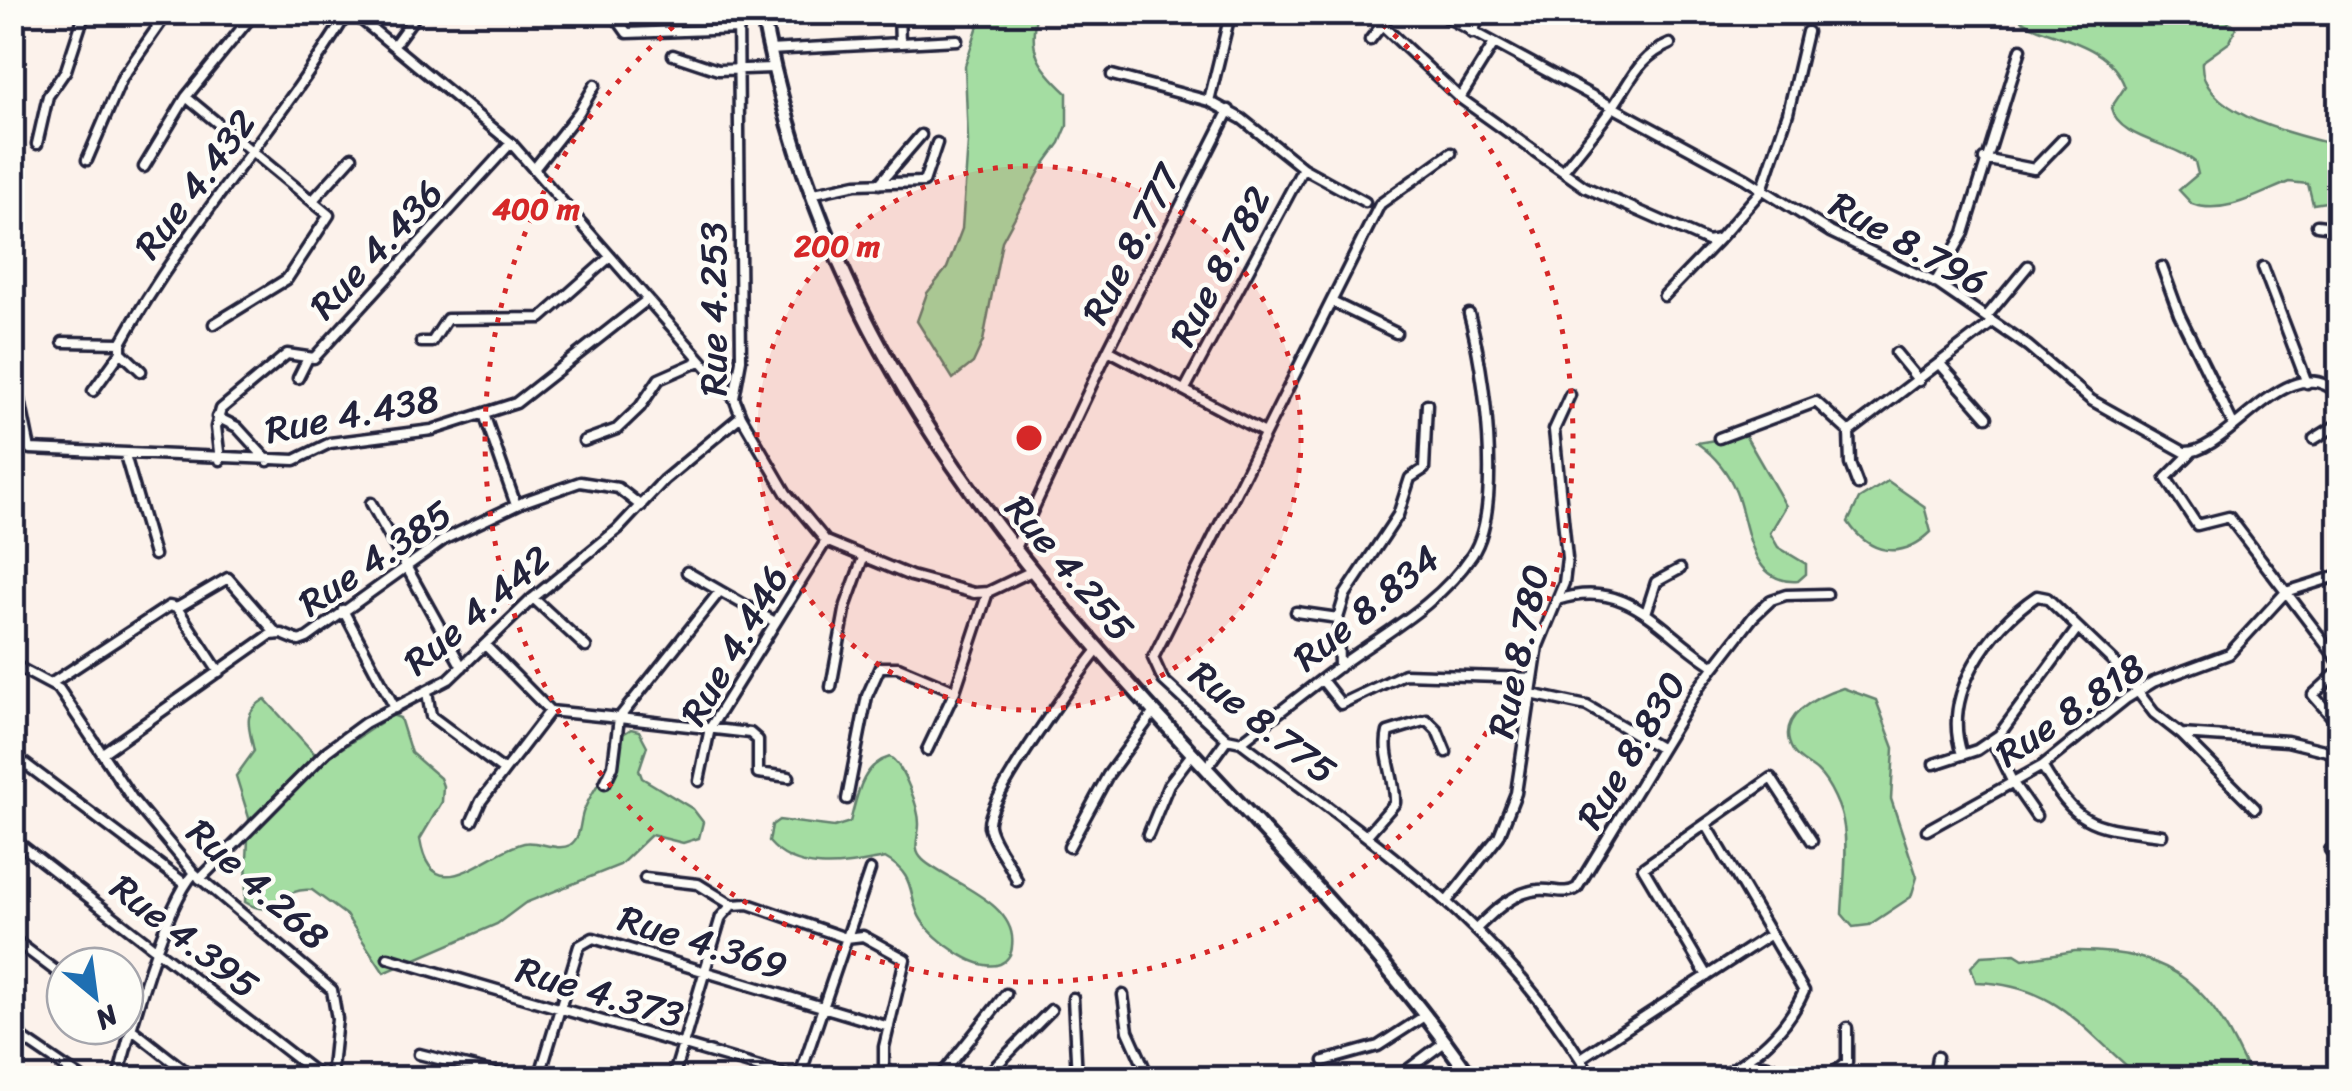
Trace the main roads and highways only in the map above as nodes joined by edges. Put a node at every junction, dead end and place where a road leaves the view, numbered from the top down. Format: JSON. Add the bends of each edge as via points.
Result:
{"nodes":[{"id":1,"x":762,"y":12,"type":"edge"},
{"id":2,"x":1471,"y":1078,"type":"edge"}],
"edges":[{"from":1,"to":2,"type":"highway","name":"Rue 4.255","via":[[810,194],[846,284],[969,494],[1098,650],[1356,928]]}]}
